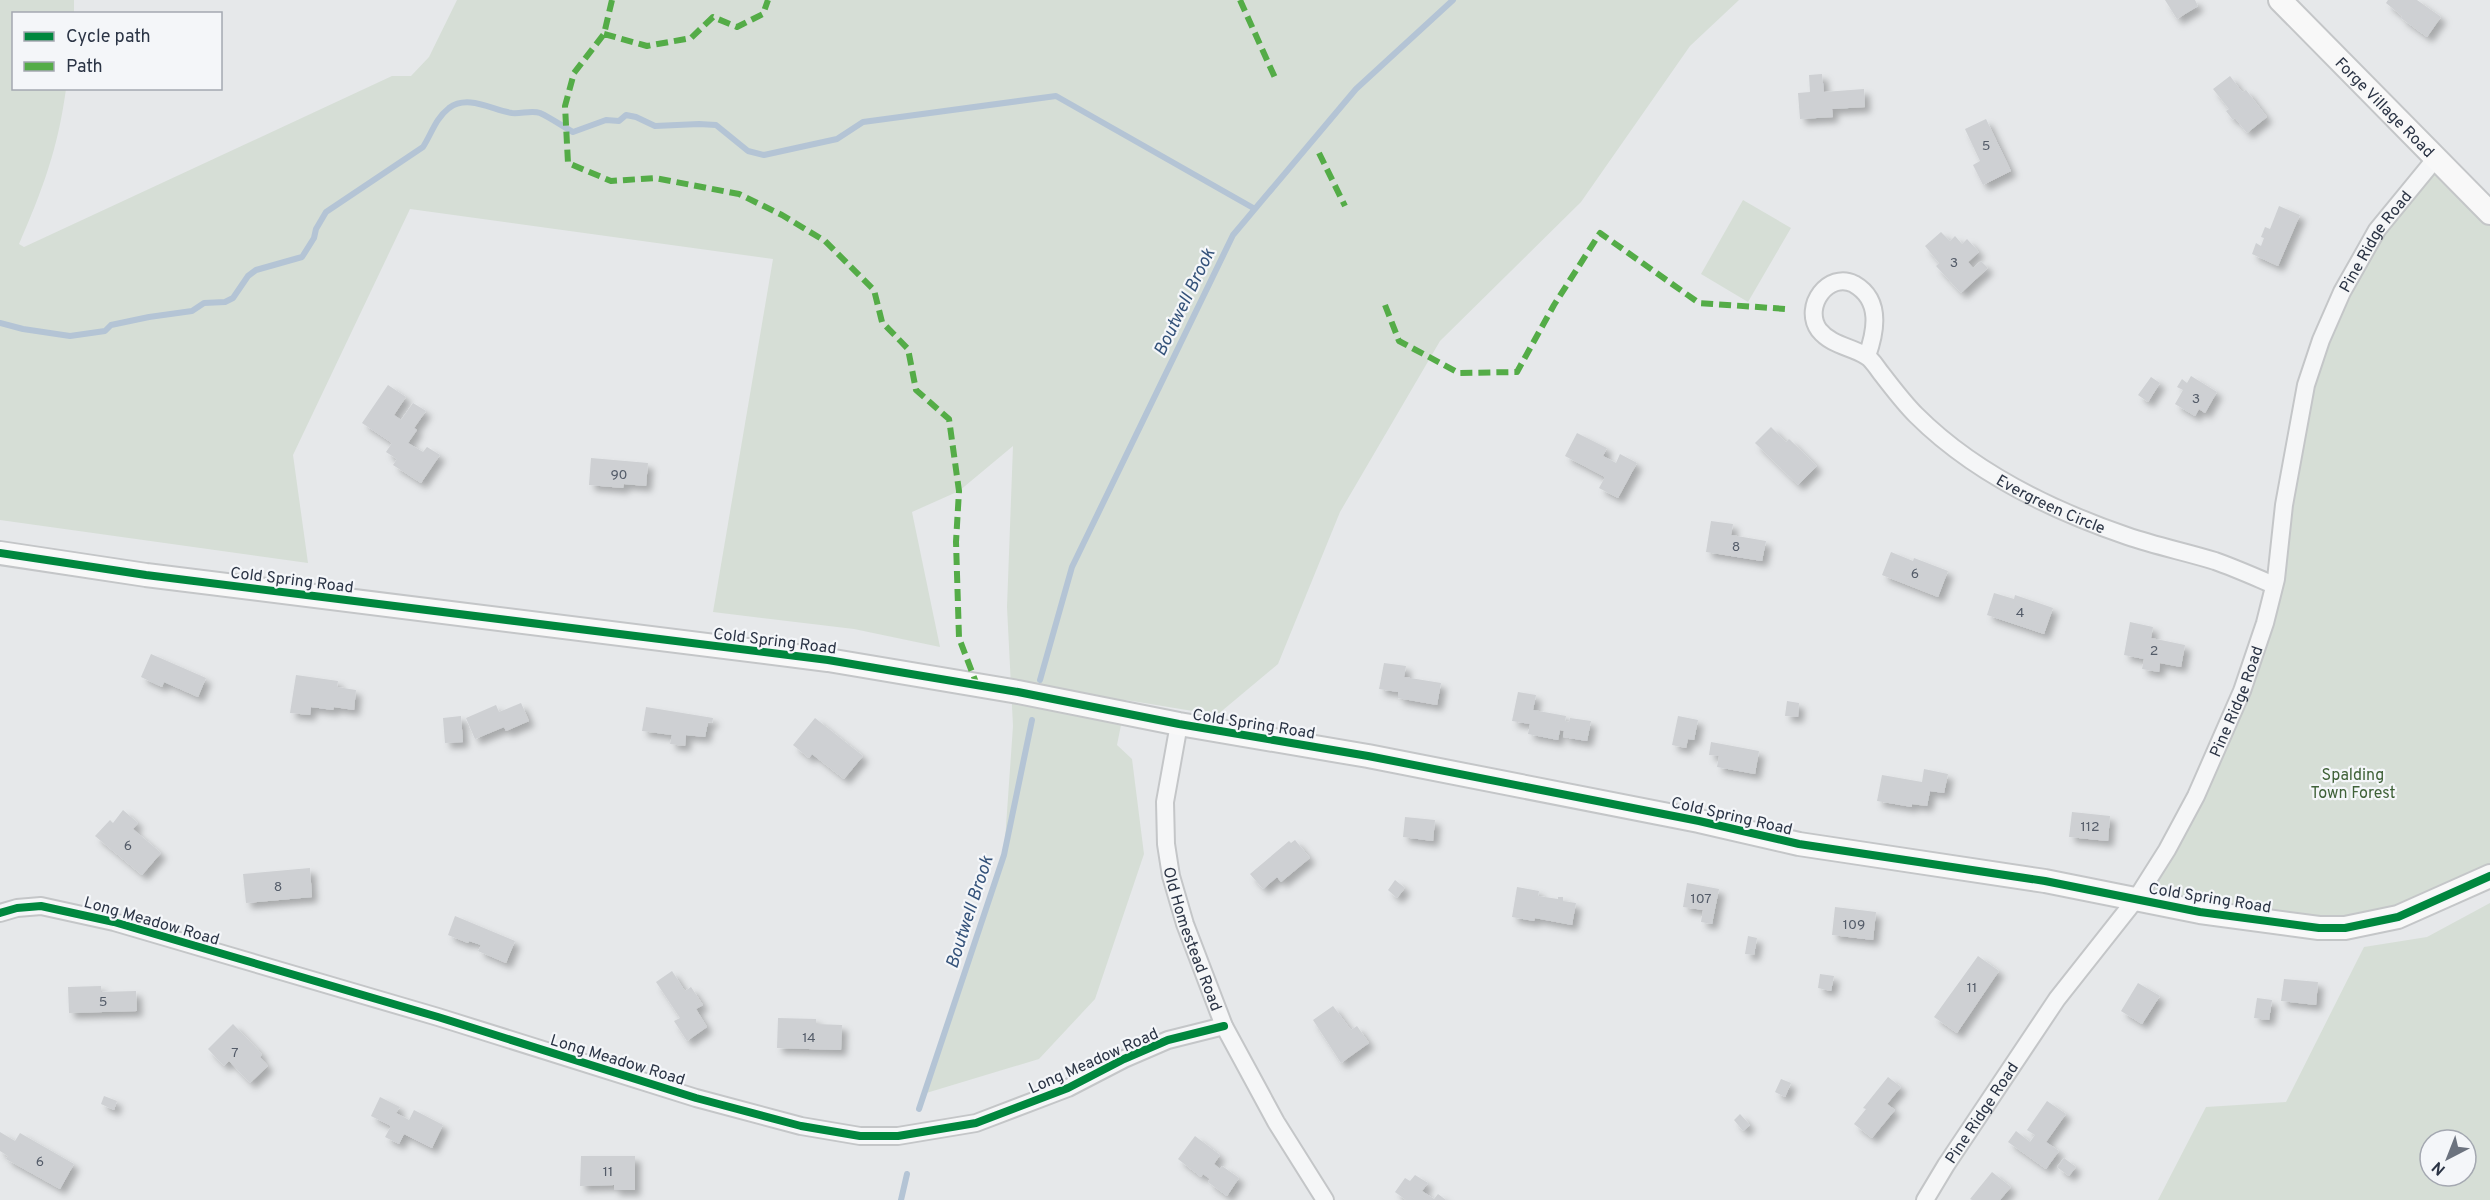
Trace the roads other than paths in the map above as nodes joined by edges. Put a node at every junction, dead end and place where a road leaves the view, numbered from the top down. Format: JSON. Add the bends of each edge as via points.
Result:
{"nodes":[{"id":1,"x":2280,"y":0,"type":"edge"},
{"id":2,"x":2436,"y":158,"type":"junction"},
{"id":3,"x":2490,"y":213,"type":"edge"},
{"id":4,"x":1867,"y":356,"type":"junction"},
{"id":5,"x":0,"y":553,"type":"edge"},
{"id":6,"x":2274,"y":585,"type":"junction"},
{"id":7,"x":1179,"y":724,"type":"junction"},
{"id":8,"x":2490,"y":876,"type":"edge"},
{"id":9,"x":2136,"y":899,"type":"junction"},
{"id":10,"x":0,"y":913,"type":"edge"},
{"id":11,"x":1224,"y":1026,"type":"junction"},
{"id":12,"x":1325,"y":1200,"type":"edge"},
{"id":13,"x":1926,"y":1200,"type":"edge"}],
"edges":[{"from":1,"to":2,"type":"street","name":"Forge Village Road"},
{"from":2,"to":3,"type":"street","name":"Forge Village Road"},
{"from":2,"to":6,"type":"street","name":"Pine Ridge Road","via":[[2378,230],[2320,340],[2306,385]]},
{"from":4,"to":4,"type":"street","via":[[1835,344],[1819,329],[1813,311],[1817,296],[1831,285],[1848,281],[1862,289],[1873,305],[1875,334]]},
{"from":4,"to":6,"type":"street","name":"Evergreen Circle","via":[[1933,432],[2010,485],[2126,536],[2216,562]]},
{"from":5,"to":7,"type":"street","name":"Cold Spring Road","via":[[146,575],[828,660]]},
{"from":6,"to":9,"type":"street","name":"Pine Ridge Road","via":[[2265,623],[2224,735],[2168,850]]},
{"from":7,"to":9,"type":"street","name":"Cold Spring Road","via":[[1368,756],[1799,844]]},
{"from":7,"to":11,"type":"street","name":"Old Homestead Road","via":[[1165,802],[1166,843],[1185,924]]},
{"from":8,"to":9,"type":"street","name":"Cold Spring Road","via":[[2398,917],[2344,928],[2200,912]]},
{"from":9,"to":13,"type":"street","name":"Pine Ridge Road","via":[[2050,1008]]},
{"from":10,"to":11,"type":"street","name":"Long Meadow Road","via":[[41,906],[114,922],[696,1098],[801,1126],[860,1136],[898,1136],[976,1123],[1068,1088],[1168,1040]]},
{"from":11,"to":12,"type":"street","name":"Old Homestead Road","via":[[1276,1122]]}]}
